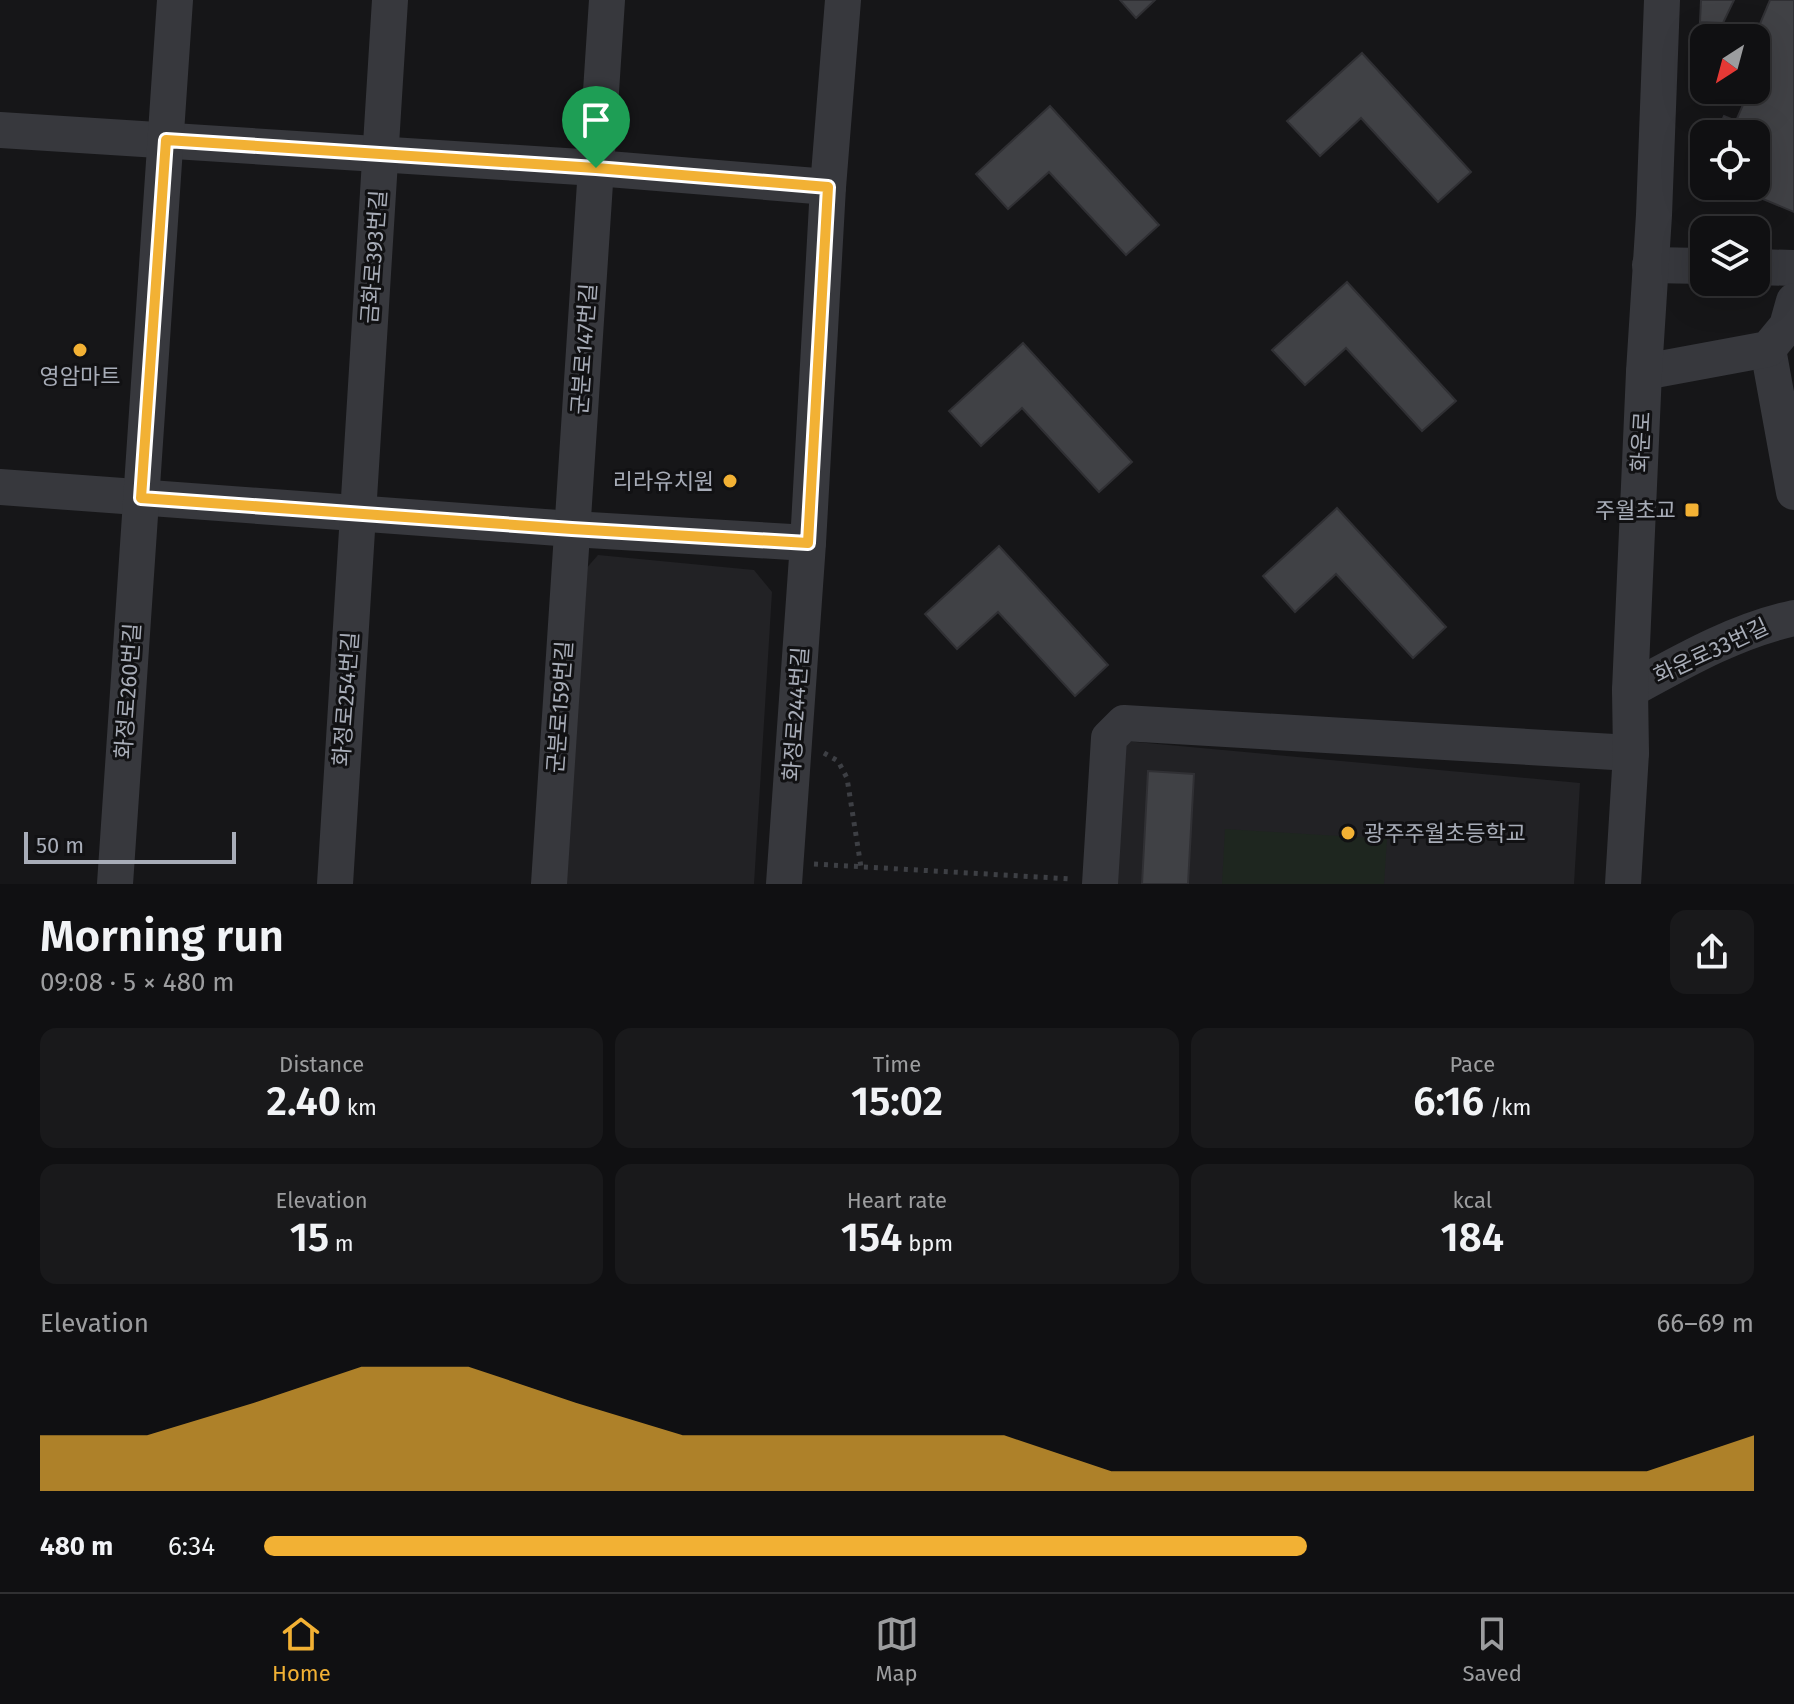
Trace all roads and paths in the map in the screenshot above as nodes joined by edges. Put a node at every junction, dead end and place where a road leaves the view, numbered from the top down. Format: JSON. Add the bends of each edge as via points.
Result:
{"nodes":[{"id":1,"x":175,"y":0,"type":"edge"},
{"id":2,"x":390,"y":0,"type":"edge"},
{"id":3,"x":607,"y":0,"type":"edge"},
{"id":4,"x":843,"y":0,"type":"edge"},
{"id":5,"x":1662,"y":0,"type":"edge"},
{"id":6,"x":0,"y":130,"type":"edge"},
{"id":7,"x":166,"y":140,"type":"junction"},
{"id":8,"x":381,"y":154,"type":"junction"},
{"id":9,"x":596,"y":168,"type":"junction"},
{"id":10,"x":828,"y":187,"type":"junction"},
{"id":11,"x":1650,"y":265,"type":"junction"},
{"id":12,"x":1690,"y":266,"type":"edge"},
{"id":13,"x":1770,"y":267,"type":"edge"},
{"id":14,"x":1794,"y":268,"type":"edge"},
{"id":15,"x":1794,"y":301,"type":"edge"},
{"id":16,"x":1768,"y":349,"type":"junction"},
{"id":17,"x":1644,"y":372,"type":"junction"},
{"id":18,"x":0,"y":487,"type":"edge"},
{"id":19,"x":1794,"y":492,"type":"edge"},
{"id":20,"x":141,"y":498,"type":"junction"},
{"id":21,"x":357,"y":514,"type":"junction"},
{"id":22,"x":572,"y":529,"type":"junction"},
{"id":23,"x":808,"y":543,"type":"junction"},
{"id":24,"x":1794,"y":618,"type":"edge"},
{"id":25,"x":1630,"y":690,"type":"junction"},
{"id":26,"x":794,"y":738,"type":"junction"},
{"id":27,"x":1631,"y":753,"type":"junction"},
{"id":28,"x":861,"y":867,"type":"junction"},
{"id":29,"x":784,"y":873,"type":"edge"},
{"id":30,"x":1100,"y":882,"type":"edge"},
{"id":31,"x":115,"y":884,"type":"edge"},
{"id":32,"x":335,"y":884,"type":"edge"},
{"id":33,"x":549,"y":884,"type":"edge"},
{"id":34,"x":1623,"y":884,"type":"edge"}],
"edges":[{"from":1,"to":7,"type":"street"},
{"from":2,"to":8,"type":"street","name":"금화로393번길"},
{"from":3,"to":9,"type":"street","name":"군분로147번길"},
{"from":4,"to":10,"type":"street","name":"화정로244번길"},
{"from":5,"to":11,"type":"street","name":"화운로"},
{"from":6,"to":7,"type":"street"},
{"from":7,"to":8,"type":"street"},
{"from":7,"to":20,"type":"street"},
{"from":8,"to":9,"type":"street"},
{"from":8,"to":21,"type":"street","name":"금화로393번길"},
{"from":9,"to":10,"type":"street"},
{"from":9,"to":22,"type":"street","name":"군분로147번길"},
{"from":10,"to":23,"type":"street","name":"화정로244번길"},
{"from":11,"to":12,"type":"street"},
{"from":11,"to":17,"type":"street","name":"화운로"},
{"from":13,"to":14,"type":"street"},
{"from":15,"to":16,"type":"street","via":[[1787,326]]},
{"from":16,"to":17,"type":"street"},
{"from":16,"to":19,"type":"street"},
{"from":17,"to":25,"type":"street","name":"화운로"},
{"from":18,"to":20,"type":"street"},
{"from":20,"to":21,"type":"street"},
{"from":20,"to":31,"type":"street","name":"화정로260번길"},
{"from":21,"to":22,"type":"street"},
{"from":21,"to":32,"type":"street","name":"화정로254번길"},
{"from":22,"to":23,"type":"street"},
{"from":22,"to":33,"type":"street","name":"군분로159번길"},
{"from":23,"to":26,"type":"street","name":"화정로244번길"},
{"from":24,"to":25,"type":"street","name":"화운로33번길","via":[[1715,644]]},
{"from":25,"to":27,"type":"street","name":"화운로"},
{"from":26,"to":28,"type":"path","via":[[838,761],[843,769]]},
{"from":26,"to":29,"type":"street","name":"화정로244번길"},
{"from":27,"to":30,"type":"street","via":[[1124,723],[1109,738]]},
{"from":27,"to":34,"type":"street","name":"화운로"},
{"from":28,"to":29,"type":"path"},
{"from":28,"to":30,"type":"path"}]}
